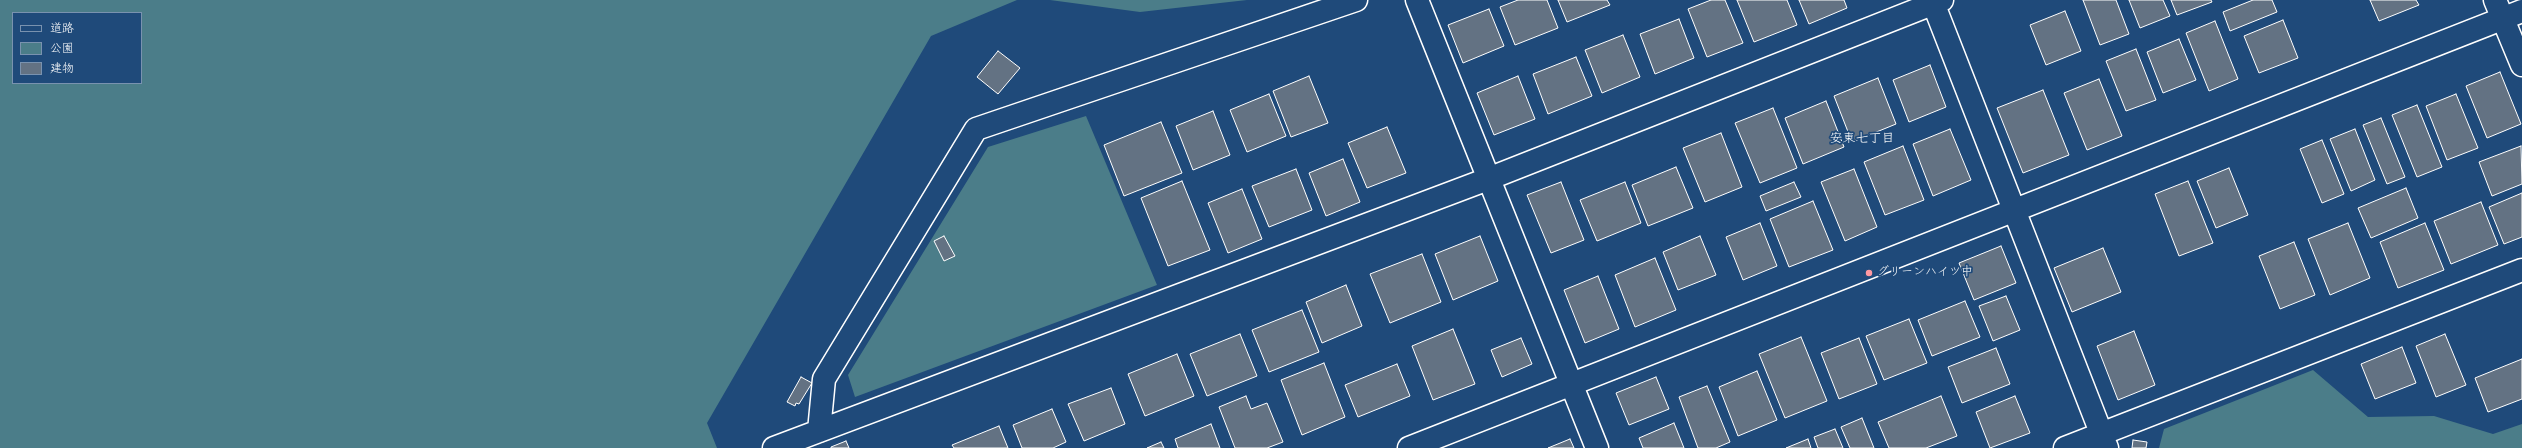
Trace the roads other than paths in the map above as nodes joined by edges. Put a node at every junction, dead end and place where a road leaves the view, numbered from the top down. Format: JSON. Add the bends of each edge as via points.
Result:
{"nodes":[{"id":1,"x":1356,"y":0,"type":"edge"},
{"id":2,"x":1417,"y":0,"type":"edge"},
{"id":3,"x":1936,"y":1,"type":"edge"},
{"id":4,"x":2506,"y":10,"type":"edge"},
{"id":5,"x":2522,"y":65,"type":"edge"},
{"id":6,"x":1488,"y":179,"type":"junction"},
{"id":7,"x":2014,"y":209,"type":"junction"},
{"id":8,"x":2522,"y":270,"type":"edge"},
{"id":9,"x":1572,"y":385,"type":"junction"},
{"id":10,"x":819,"y":431,"type":"junction"},
{"id":11,"x":2104,"y":441,"type":"edge"},
{"id":12,"x":774,"y":448,"type":"edge"},
{"id":13,"x":1409,"y":448,"type":"edge"},
{"id":14,"x":1597,"y":448,"type":"edge"},
{"id":15,"x":2066,"y":448,"type":"edge"}],
"edges":[{"from":1,"to":10,"type":"street","via":[[976,129],[824,380]]},
{"from":2,"to":6,"type":"street"},
{"from":3,"to":6,"type":"street"},
{"from":3,"to":7,"type":"street"},
{"from":4,"to":5,"type":"street"},
{"from":4,"to":7,"type":"street"},
{"from":6,"to":9,"type":"street"},
{"from":6,"to":10,"type":"street"},
{"from":7,"to":9,"type":"street"},
{"from":7,"to":11,"type":"street"},
{"from":8,"to":11,"type":"street"},
{"from":9,"to":13,"type":"street"},
{"from":9,"to":14,"type":"street"},
{"from":10,"to":12,"type":"street"},
{"from":11,"to":15,"type":"street"}]}
